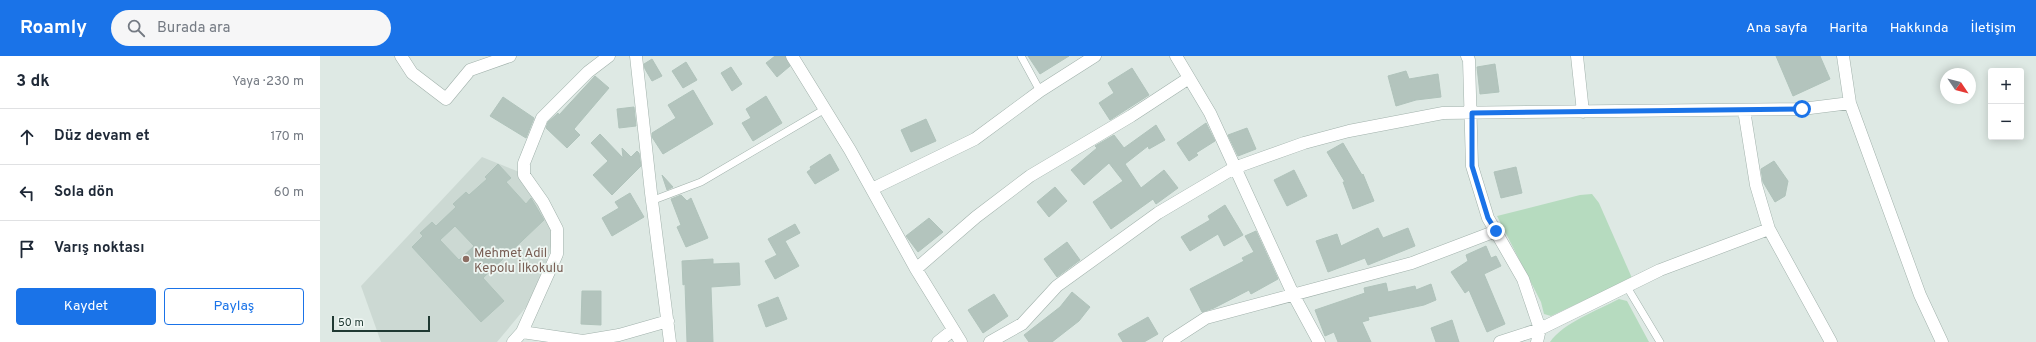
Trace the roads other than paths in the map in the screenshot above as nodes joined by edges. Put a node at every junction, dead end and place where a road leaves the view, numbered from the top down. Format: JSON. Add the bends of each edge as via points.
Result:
{"nodes":[{"id":1,"x":401,"y":56,"type":"edge"},
{"id":2,"x":510,"y":56,"type":"edge"},
{"id":3,"x":609,"y":56,"type":"edge"},
{"id":4,"x":636,"y":56,"type":"edge"},
{"id":5,"x":792,"y":56,"type":"edge"},
{"id":6,"x":1021,"y":56,"type":"edge"},
{"id":7,"x":1095,"y":56,"type":"edge"},
{"id":8,"x":1176,"y":56,"type":"edge"},
{"id":9,"x":1467,"y":56,"type":"edge"},
{"id":10,"x":1577,"y":56,"type":"edge"},
{"id":11,"x":1845,"y":57,"type":"edge"},
{"id":12,"x":1190,"y":78,"type":"junction"},
{"id":13,"x":1040,"y":91,"type":"junction"},
{"id":14,"x":1850,"y":103,"type":"junction"},
{"id":15,"x":825,"y":109,"type":"junction"},
{"id":16,"x":1744,"y":110,"type":"junction"},
{"id":17,"x":1583,"y":112,"type":"junction"},
{"id":18,"x":1472,"y":113,"type":"junction"},
{"id":19,"x":1234,"y":168,"type":"junction"},
{"id":20,"x":872,"y":189,"type":"junction"},
{"id":21,"x":652,"y":201,"type":"junction"},
{"id":22,"x":1769,"y":229,"type":"junction"},
{"id":23,"x":1496,"y":231,"type":"junction"},
{"id":24,"x":916,"y":269,"type":"junction"},
{"id":25,"x":1627,"y":287,"type":"junction"},
{"id":26,"x":1293,"y":294,"type":"junction"},
{"id":27,"x":668,"y":320,"type":"junction"},
{"id":28,"x":1540,"y":329,"type":"junction"},
{"id":29,"x":953,"y":330,"type":"junction"},
{"id":30,"x":522,"y":332,"type":"junction"},
{"id":31,"x":513,"y":342,"type":"edge"},
{"id":32,"x":670,"y":342,"type":"edge"},
{"id":33,"x":938,"y":342,"type":"edge"},
{"id":34,"x":961,"y":342,"type":"edge"},
{"id":35,"x":990,"y":342,"type":"edge"},
{"id":36,"x":1169,"y":342,"type":"edge"},
{"id":37,"x":1319,"y":342,"type":"edge"},
{"id":38,"x":1500,"y":342,"type":"edge"},
{"id":39,"x":1536,"y":342,"type":"edge"},
{"id":40,"x":1660,"y":342,"type":"edge"},
{"id":41,"x":1831,"y":342,"type":"edge"},
{"id":42,"x":1942,"y":342,"type":"edge"}],
"edges":[{"from":1,"to":2,"type":"street","via":[[412,73],[446,99],[470,70]]},
{"from":3,"to":30,"type":"street","via":[[588,72],[542,118],[524,163],[524,175],[544,202],[557,229],[557,254]]},
{"from":4,"to":21,"type":"street"},
{"from":5,"to":15,"type":"street"},
{"from":6,"to":13,"type":"lane"},
{"from":7,"to":13,"type":"street"},
{"from":8,"to":12,"type":"street"},
{"from":9,"to":18,"type":"street"},
{"from":10,"to":17,"type":"street"},
{"from":11,"to":14,"type":"street"},
{"from":12,"to":19,"type":"street","via":[[1210,113]]},
{"from":12,"to":24,"type":"street","via":[[1030,176],[976,217]]},
{"from":13,"to":20,"type":"street","via":[[975,138]]},
{"from":14,"to":16,"type":"street","via":[[1802,109]]},
{"from":14,"to":42,"type":"street","via":[[1920,296]]},
{"from":15,"to":20,"type":"street"},
{"from":15,"to":21,"type":"lane","via":[[701,182]]},
{"from":16,"to":17,"type":"street"},
{"from":16,"to":22,"type":"street","via":[[1756,185]]},
{"from":17,"to":18,"type":"street"},
{"from":18,"to":19,"type":"street","via":[[1443,113],[1350,131]]},
{"from":18,"to":23,"type":"street","via":[[1472,166],[1488,218]]},
{"from":19,"to":26,"type":"street"},
{"from":19,"to":35,"type":"street","via":[[1158,213],[1057,286],[1022,324]]},
{"from":20,"to":24,"type":"street"},
{"from":21,"to":27,"type":"street"},
{"from":22,"to":25,"type":"street","via":[[1660,270]]},
{"from":22,"to":41,"type":"street"},
{"from":23,"to":26,"type":"street","via":[[1412,263]]},
{"from":23,"to":28,"type":"street","via":[[1522,279]]},
{"from":24,"to":29,"type":"street"},
{"from":25,"to":28,"type":"street"},
{"from":25,"to":40,"type":"lane"},
{"from":26,"to":36,"type":"street","via":[[1206,318]]},
{"from":26,"to":37,"type":"street"},
{"from":27,"to":30,"type":"street","via":[[619,335],[583,341]]},
{"from":27,"to":32,"type":"street"},
{"from":28,"to":38,"type":"street"},
{"from":28,"to":39,"type":"street"},
{"from":29,"to":33,"type":"street"},
{"from":29,"to":34,"type":"street"},
{"from":30,"to":31,"type":"street"}]}
